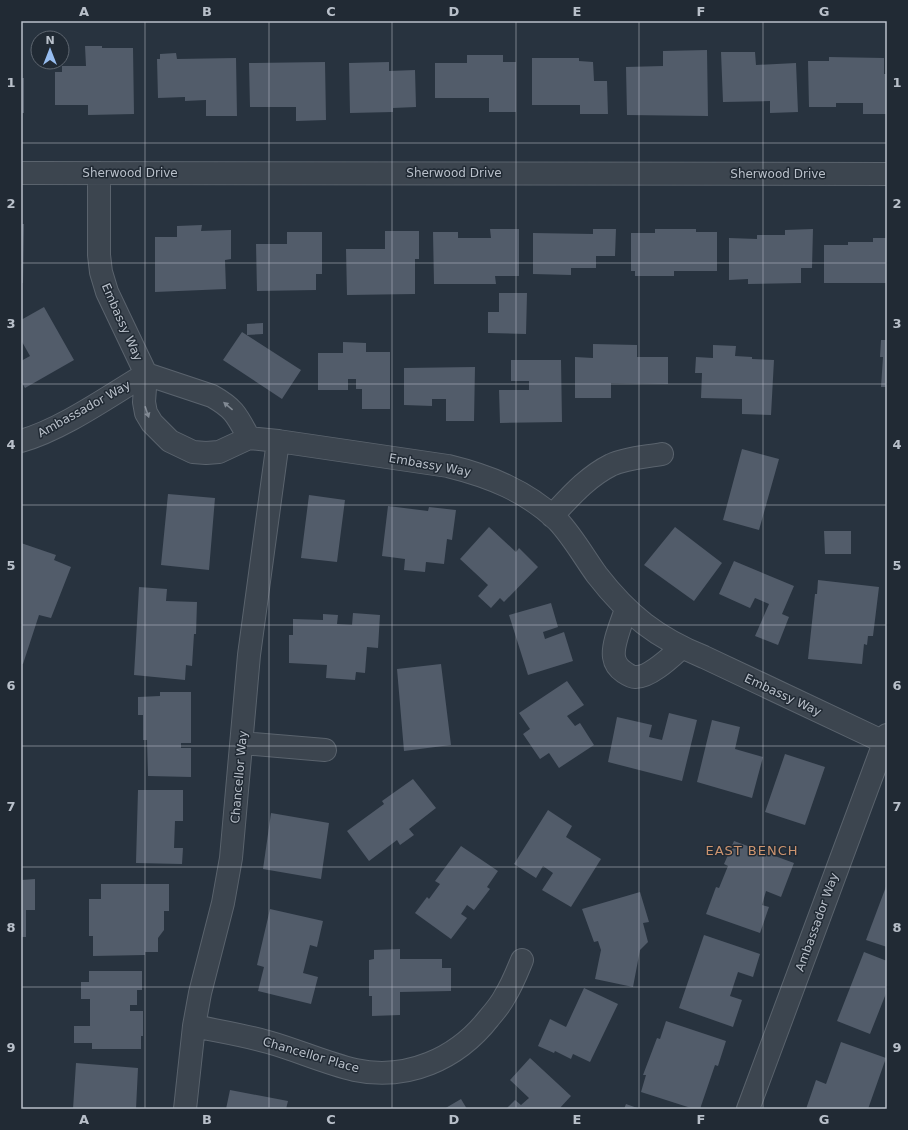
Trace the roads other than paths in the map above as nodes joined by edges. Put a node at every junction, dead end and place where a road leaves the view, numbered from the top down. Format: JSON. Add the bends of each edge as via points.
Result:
{"nodes":[{"id":1,"x":21,"y":173,"type":"edge"},
{"id":2,"x":99,"y":173,"type":"junction"},
{"id":3,"x":887,"y":174,"type":"edge"},
{"id":4,"x":146,"y":374,"type":"junction"},
{"id":5,"x":249,"y":438,"type":"junction"},
{"id":6,"x":21,"y":441,"type":"edge"},
{"id":7,"x":278,"y":441,"type":"junction"},
{"id":8,"x":662,"y":454,"type":"dead end"},
{"id":9,"x":552,"y":516,"type":"junction"},
{"id":10,"x":626,"y":609,"type":"junction"},
{"id":11,"x":681,"y":648,"type":"junction"},
{"id":12,"x":886,"y":739,"type":"edge"},
{"id":13,"x":242,"y":743,"type":"junction"},
{"id":14,"x":325,"y":750,"type":"dead end"},
{"id":15,"x":522,"y":960,"type":"dead end"},
{"id":16,"x":194,"y":1026,"type":"junction"},
{"id":17,"x":185,"y":1109,"type":"edge"},
{"id":18,"x":748,"y":1109,"type":"edge"}],
"edges":[{"from":1,"to":2,"type":"street","name":"Sherwood Drive"},
{"from":2,"to":3,"type":"street","name":"Sherwood Drive"},
{"from":2,"to":4,"type":"street","name":"Embassy Way","via":[[101,272],[106,292]]},
{"from":5,"to":4,"type":"street","name":"Embassy Way","one_way":true,"via":[[237,415],[222,402],[212,396]]},
{"from":4,"to":5,"type":"street","name":"Embassy Way","one_way":true,"via":[[146,413],[152,424],[170,441],[193,452],[206,453],[219,452]]},
{"from":4,"to":6,"type":"street","name":"Ambassador Way","via":[[81,413]]},
{"from":5,"to":7,"type":"street","name":"Embassy Way"},
{"from":7,"to":9,"type":"street","name":"Embassy Way","via":[[427,462],[469,471],[504,483]]},
{"from":7,"to":13,"type":"street","name":"Chancellor Way","via":[[255,604]]},
{"from":8,"to":9,"type":"street","via":[[625,460],[612,465],[582,485]]},
{"from":9,"to":10,"type":"street","name":"Embassy Way","via":[[569,534],[597,575]]},
{"from":10,"to":11,"type":"street","name":"Embassy Way","via":[[649,628]]},
{"from":10,"to":11,"type":"street","via":[[614,656],[618,668],[633,677],[640,677],[667,661]]},
{"from":11,"to":12,"type":"street","name":"Embassy Way"},
{"from":12,"to":18,"type":"street","name":"Ambassador Way"},
{"from":13,"to":14,"type":"street"},
{"from":13,"to":16,"type":"street","name":"Chancellor Way","via":[[228,878]]},
{"from":15,"to":16,"type":"street","name":"Chancellor Place","via":[[505,997],[469,1040],[438,1060],[408,1070],[356,1070],[268,1042]]},
{"from":16,"to":17,"type":"street","name":"Chancellor Way"}]}
